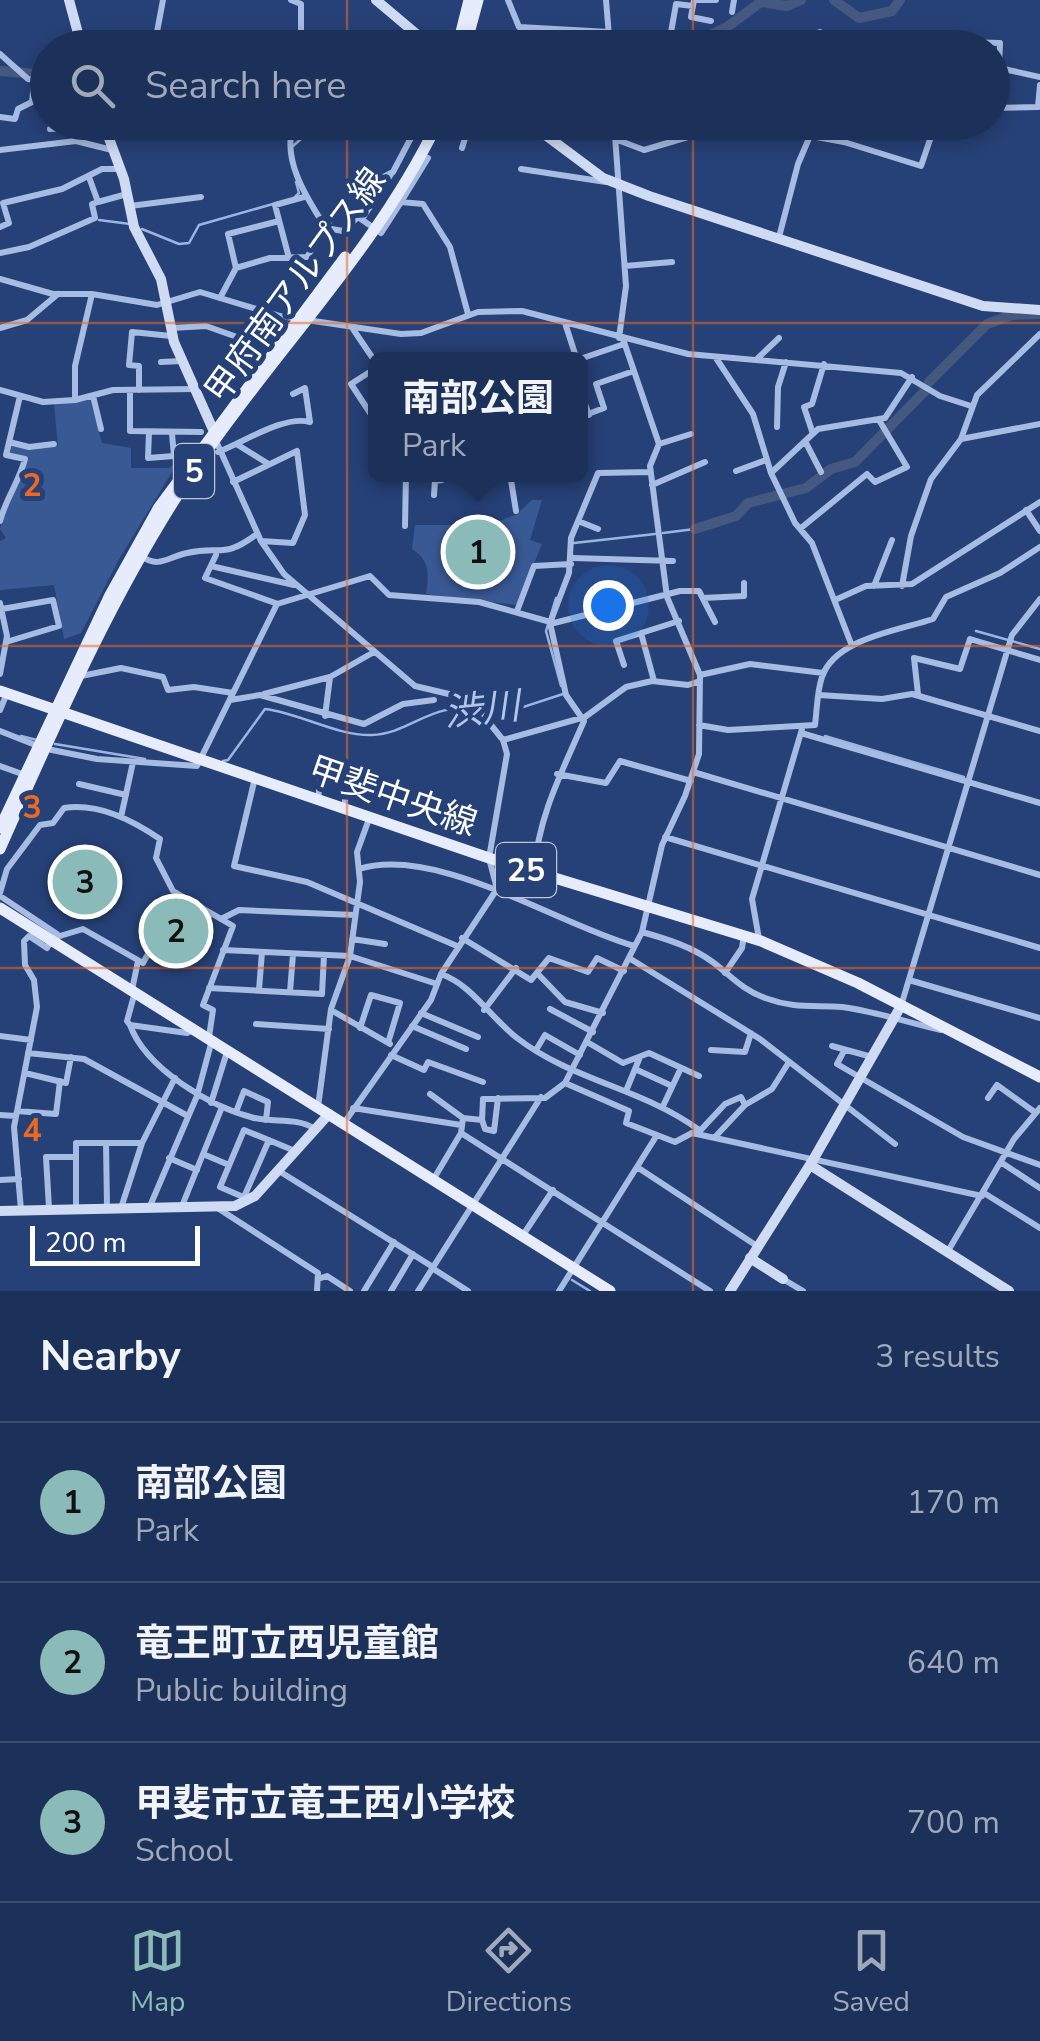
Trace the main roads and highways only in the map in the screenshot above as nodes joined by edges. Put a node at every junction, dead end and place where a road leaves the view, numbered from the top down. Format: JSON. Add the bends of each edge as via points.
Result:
{"nodes":[{"id":1,"x":469,"y":0,"type":"edge"},
{"id":2,"x":478,"y":0,"type":"edge"},
{"id":3,"x":462,"y":30,"type":"edge"},
{"id":4,"x":470,"y":30,"type":"edge"},
{"id":5,"x":420,"y":140,"type":"edge"},
{"id":6,"x":426,"y":140,"type":"edge"},
{"id":7,"x":369,"y":224,"type":"junction"},
{"id":8,"x":212,"y":438,"type":"junction"},
{"id":9,"x":4,"y":692,"type":"edge"},
{"id":10,"x":60,"y":712,"type":"junction"},
{"id":11,"x":43,"y":748,"type":"junction"},
{"id":12,"x":0,"y":828,"type":"edge"},
{"id":13,"x":0,"y":849,"type":"edge"},
{"id":14,"x":0,"y":908,"type":"edge"},
{"id":15,"x":1040,"y":1077,"type":"edge"},
{"id":16,"x":610,"y":1291,"type":"edge"}],
"edges":[{"from":1,"to":3,"type":"main road"},
{"from":2,"to":4,"type":"main road"},
{"from":5,"to":7,"type":"main road","name":"甲府南アルプス線","number":"5"},
{"from":6,"to":7,"type":"main road","name":"甲府南アルプス線","number":"5"},
{"from":7,"to":8,"type":"main road","name":"甲府南アルプス線","number":"5"},
{"from":8,"to":10,"type":"main road","name":"甲府南アルプス線","number":"5","via":[[140,555]]},
{"from":8,"to":10,"type":"main road","name":"甲府南アルプス線","number":"5","via":[[186,465],[132,553]]},
{"from":9,"to":10,"type":"main road","name":"甲斐中央線","number":"25"},
{"from":10,"to":11,"type":"main road","name":"甲府南アルプス線","number":"5"},
{"from":10,"to":15,"type":"main road","name":"甲斐中央線","number":"25","via":[[489,858],[759,940]]},
{"from":11,"to":12,"type":"main road","name":"甲府南アルプス線","number":"5"},
{"from":11,"to":13,"type":"main road","name":"甲府南アルプス線","number":"5"},
{"from":14,"to":16,"type":"main road"}]}
